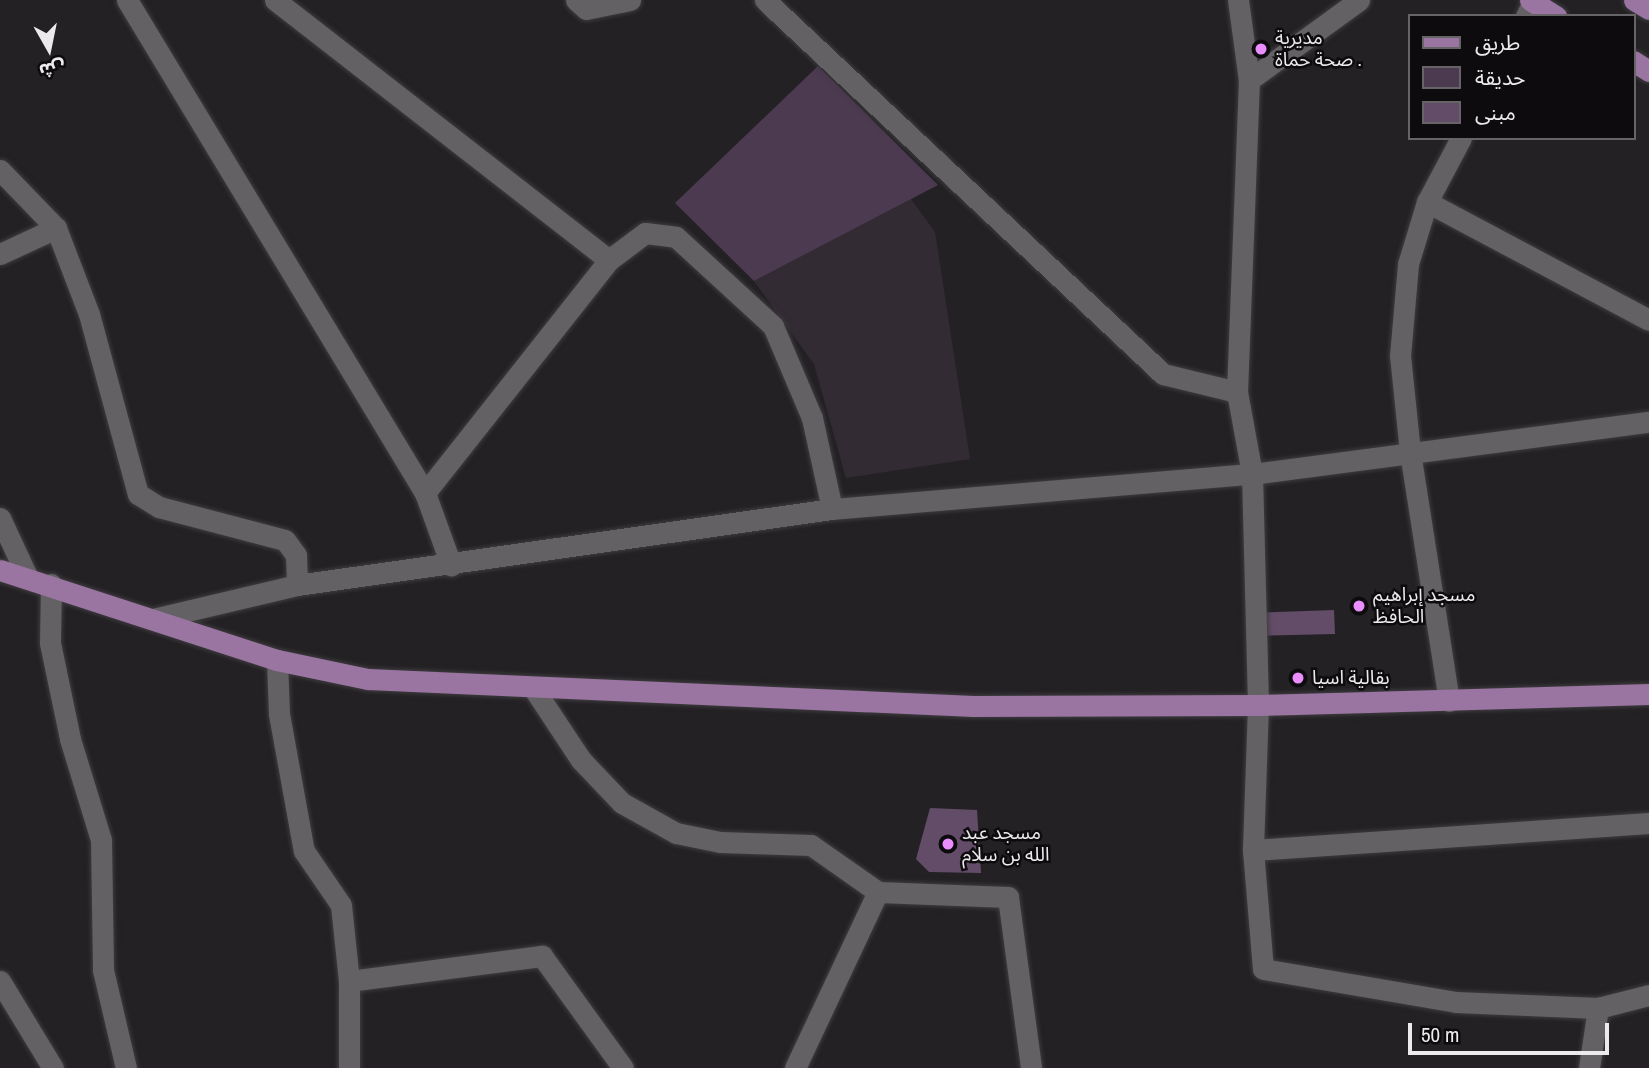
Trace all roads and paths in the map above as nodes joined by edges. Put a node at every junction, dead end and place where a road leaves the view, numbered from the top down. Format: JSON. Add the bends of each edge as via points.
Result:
{"nodes":[{"id":1,"x":127,"y":0,"type":"edge"},
{"id":2,"x":275,"y":0,"type":"edge"},
{"id":3,"x":576,"y":0,"type":"edge"},
{"id":4,"x":630,"y":0,"type":"edge"},
{"id":5,"x":765,"y":0,"type":"edge"},
{"id":6,"x":1238,"y":0,"type":"edge"},
{"id":7,"x":1359,"y":0,"type":"edge"},
{"id":8,"x":1634,"y":0,"type":"edge"},
{"id":9,"x":1530,"y":6,"type":"edge"},
{"id":10,"x":1649,"y":9,"type":"edge"},
{"id":11,"x":1551,"y":14,"type":"edge"},
{"id":12,"x":1249,"y":80,"type":"junction"},
{"id":13,"x":1460,"y":140,"type":"edge"},
{"id":14,"x":0,"y":170,"type":"edge"},
{"id":15,"x":1427,"y":202,"type":"junction"},
{"id":16,"x":56,"y":228,"type":"junction"},
{"id":17,"x":0,"y":254,"type":"edge"},
{"id":18,"x":609,"y":260,"type":"junction"},
{"id":19,"x":1649,"y":320,"type":"edge"},
{"id":20,"x":1237,"y":392,"type":"junction"},
{"id":21,"x":1649,"y":422,"type":"edge"},
{"id":22,"x":1410,"y":452,"type":"junction"},
{"id":23,"x":1252,"y":474,"type":"junction"},
{"id":24,"x":425,"y":493,"type":"junction"},
{"id":25,"x":832,"y":509,"type":"junction"},
{"id":26,"x":0,"y":518,"type":"edge"},
{"id":27,"x":452,"y":565,"type":"junction"},
{"id":28,"x":0,"y":570,"type":"edge"},
{"id":29,"x":28,"y":578,"type":"junction"},
{"id":30,"x":51,"y":584,"type":"junction"},
{"id":31,"x":298,"y":585,"type":"junction"},
{"id":32,"x":153,"y":619,"type":"junction"},
{"id":33,"x":277,"y":660,"type":"junction"},
{"id":34,"x":534,"y":689,"type":"junction"},
{"id":35,"x":1649,"y":694,"type":"edge"},
{"id":36,"x":1449,"y":701,"type":"junction"},
{"id":37,"x":1258,"y":705,"type":"junction"},
{"id":38,"x":1649,"y":823,"type":"edge"},
{"id":39,"x":1252,"y":850,"type":"junction"},
{"id":40,"x":878,"y":892,"type":"junction"},
{"id":41,"x":0,"y":981,"type":"edge"},
{"id":42,"x":349,"y":981,"type":"junction"},
{"id":43,"x":1649,"y":995,"type":"edge"},
{"id":44,"x":1598,"y":1008,"type":"junction"},
{"id":45,"x":53,"y":1068,"type":"edge"},
{"id":46,"x":125,"y":1068,"type":"edge"},
{"id":47,"x":349,"y":1068,"type":"edge"},
{"id":48,"x":623,"y":1068,"type":"edge"},
{"id":49,"x":795,"y":1068,"type":"edge"},
{"id":50,"x":1031,"y":1068,"type":"edge"},
{"id":51,"x":1589,"y":1068,"type":"edge"}],
"edges":[{"from":1,"to":24,"type":"street"},
{"from":2,"to":18,"type":"street"},
{"from":3,"to":4,"type":"street","via":[[586,9]]},
{"from":5,"to":20,"type":"street","via":[[1163,374]]},
{"from":6,"to":12,"type":"street"},
{"from":7,"to":12,"type":"street"},
{"from":8,"to":10,"type":"main road"},
{"from":9,"to":11,"type":"main road"},
{"from":12,"to":20,"type":"street"},
{"from":13,"to":15,"type":"street"},
{"from":14,"to":16,"type":"street"},
{"from":15,"to":19,"type":"street"},
{"from":15,"to":22,"type":"street","via":[[1408,264],[1400,356]]},
{"from":16,"to":17,"type":"street"},
{"from":16,"to":31,"type":"street","via":[[89,314],[138,494],[159,507],[285,540],[296,555]]},
{"from":18,"to":24,"type":"street"},
{"from":18,"to":25,"type":"street","via":[[645,233],[676,237],[773,326],[812,418]]},
{"from":20,"to":23,"type":"street"},
{"from":21,"to":22,"type":"street"},
{"from":22,"to":23,"type":"street"},
{"from":22,"to":36,"type":"street"},
{"from":23,"to":25,"type":"street"},
{"from":23,"to":37,"type":"street"},
{"from":24,"to":27,"type":"street"},
{"from":25,"to":27,"type":"street"},
{"from":26,"to":29,"type":"street"},
{"from":27,"to":31,"type":"street"},
{"from":28,"to":29,"type":"main road"},
{"from":29,"to":30,"type":"main road"},
{"from":30,"to":32,"type":"main road"},
{"from":30,"to":46,"type":"street","via":[[50,643],[70,739],[101,840],[103,970]]},
{"from":31,"to":32,"type":"street"},
{"from":32,"to":33,"type":"main road"},
{"from":33,"to":34,"type":"main road","via":[[368,679]]},
{"from":33,"to":42,"type":"street","via":[[279,713],[304,851],[341,905]]},
{"from":34,"to":37,"type":"main road","via":[[973,706]]},
{"from":34,"to":40,"type":"street","via":[[581,760],[622,803],[676,833],[720,842],[811,845]]},
{"from":35,"to":36,"type":"main road"},
{"from":36,"to":37,"type":"main road"},
{"from":37,"to":39,"type":"street"},
{"from":38,"to":39,"type":"street"},
{"from":39,"to":44,"type":"street","via":[[1263,969],[1456,1002]]},
{"from":40,"to":49,"type":"street"},
{"from":40,"to":50,"type":"street","via":[[1008,897]]},
{"from":41,"to":45,"type":"street"},
{"from":42,"to":47,"type":"street"},
{"from":42,"to":48,"type":"street","via":[[542,956]]},
{"from":43,"to":44,"type":"street"},
{"from":44,"to":51,"type":"street"}]}
